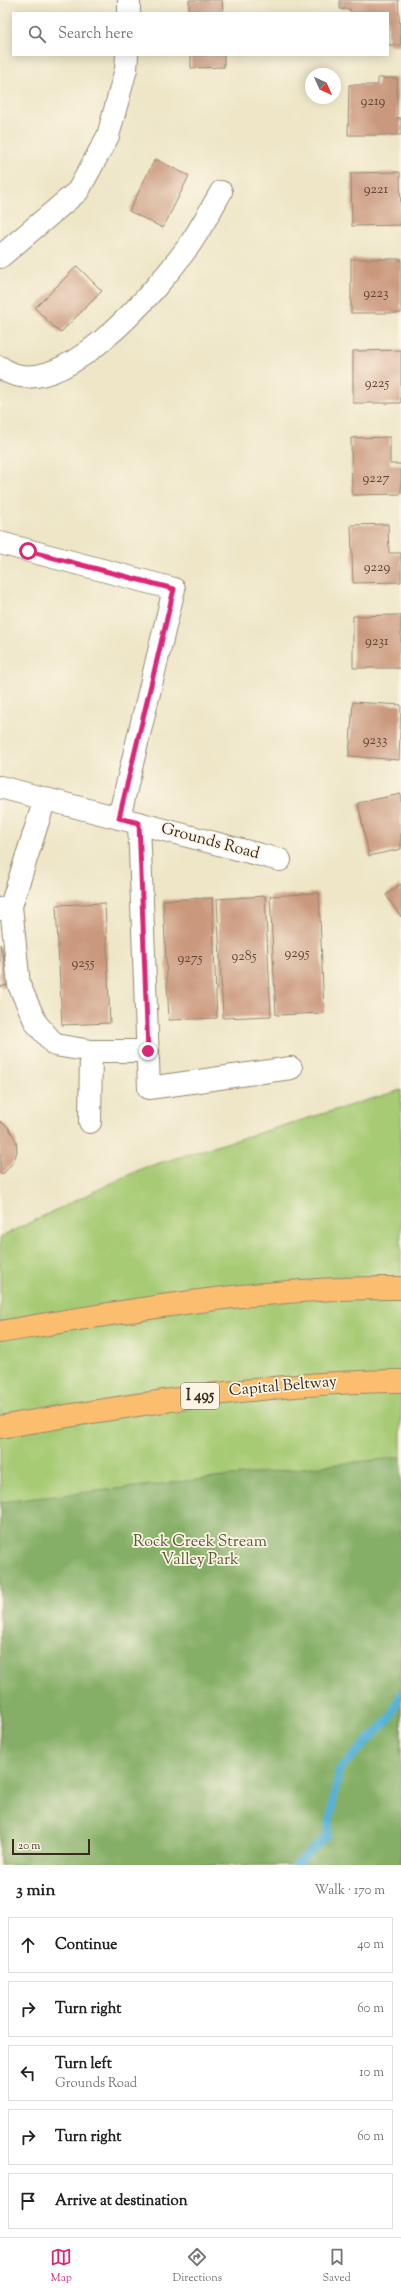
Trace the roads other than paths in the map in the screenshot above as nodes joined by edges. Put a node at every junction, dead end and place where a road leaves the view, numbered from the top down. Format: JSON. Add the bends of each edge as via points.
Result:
{"nodes":[{"id":1,"x":129,"y":0,"type":"edge"},
{"id":2,"x":129,"y":12,"type":"edge"},
{"id":3,"x":127,"y":56,"type":"edge"},
{"id":4,"x":221,"y":192,"type":"dead end"},
{"id":5,"x":0,"y":257,"type":"edge"},
{"id":6,"x":0,"y":366,"type":"edge"},
{"id":7,"x":0,"y":543,"type":"edge"},
{"id":8,"x":0,"y":787,"type":"edge"},
{"id":9,"x":45,"y":799,"type":"junction"},
{"id":10,"x":129,"y":820,"type":"junction"},
{"id":11,"x":280,"y":860,"type":"dead end"},
{"id":12,"x":6,"y":908,"type":"edge"},
{"id":13,"x":91,"y":1051,"type":"junction"},
{"id":14,"x":148,"y":1051,"type":"junction"},
{"id":15,"x":291,"y":1068,"type":"dead end"},
{"id":16,"x":90,"y":1122,"type":"dead end"},
{"id":17,"x":401,"y":1288,"type":"edge"},
{"id":18,"x":0,"y":1332,"type":"edge"},
{"id":19,"x":401,"y":1381,"type":"edge"},
{"id":20,"x":0,"y":1427,"type":"edge"}],
"edges":[{"from":1,"to":2,"type":"street"},
{"from":3,"to":5,"type":"street","via":[[126,69],[108,136],[78,192]]},
{"from":4,"to":6,"type":"street","via":[[189,246],[154,291],[105,340],[67,365],[37,376],[22,377]]},
{"from":7,"to":10,"type":"street","via":[[174,589]]},
{"from":8,"to":9,"type":"street","name":"Grounds Road"},
{"from":9,"to":10,"type":"street","name":"Grounds Road"},
{"from":9,"to":12,"type":"street"},
{"from":10,"to":11,"type":"street","name":"Grounds Road"},
{"from":10,"to":14,"type":"street"},
{"from":12,"to":13,"type":"street","via":[[19,985],[36,1023],[55,1045]]},
{"from":13,"to":14,"type":"street"},
{"from":13,"to":16,"type":"street"},
{"from":14,"to":15,"type":"street","via":[[149,1088]]},
{"from":17,"to":18,"type":"highway","via":[[350,1287],[231,1297]]},
{"from":19,"to":20,"type":"highway","name":"Capital Beltway","number":"I 495","via":[[342,1381],[228,1392]]}]}
